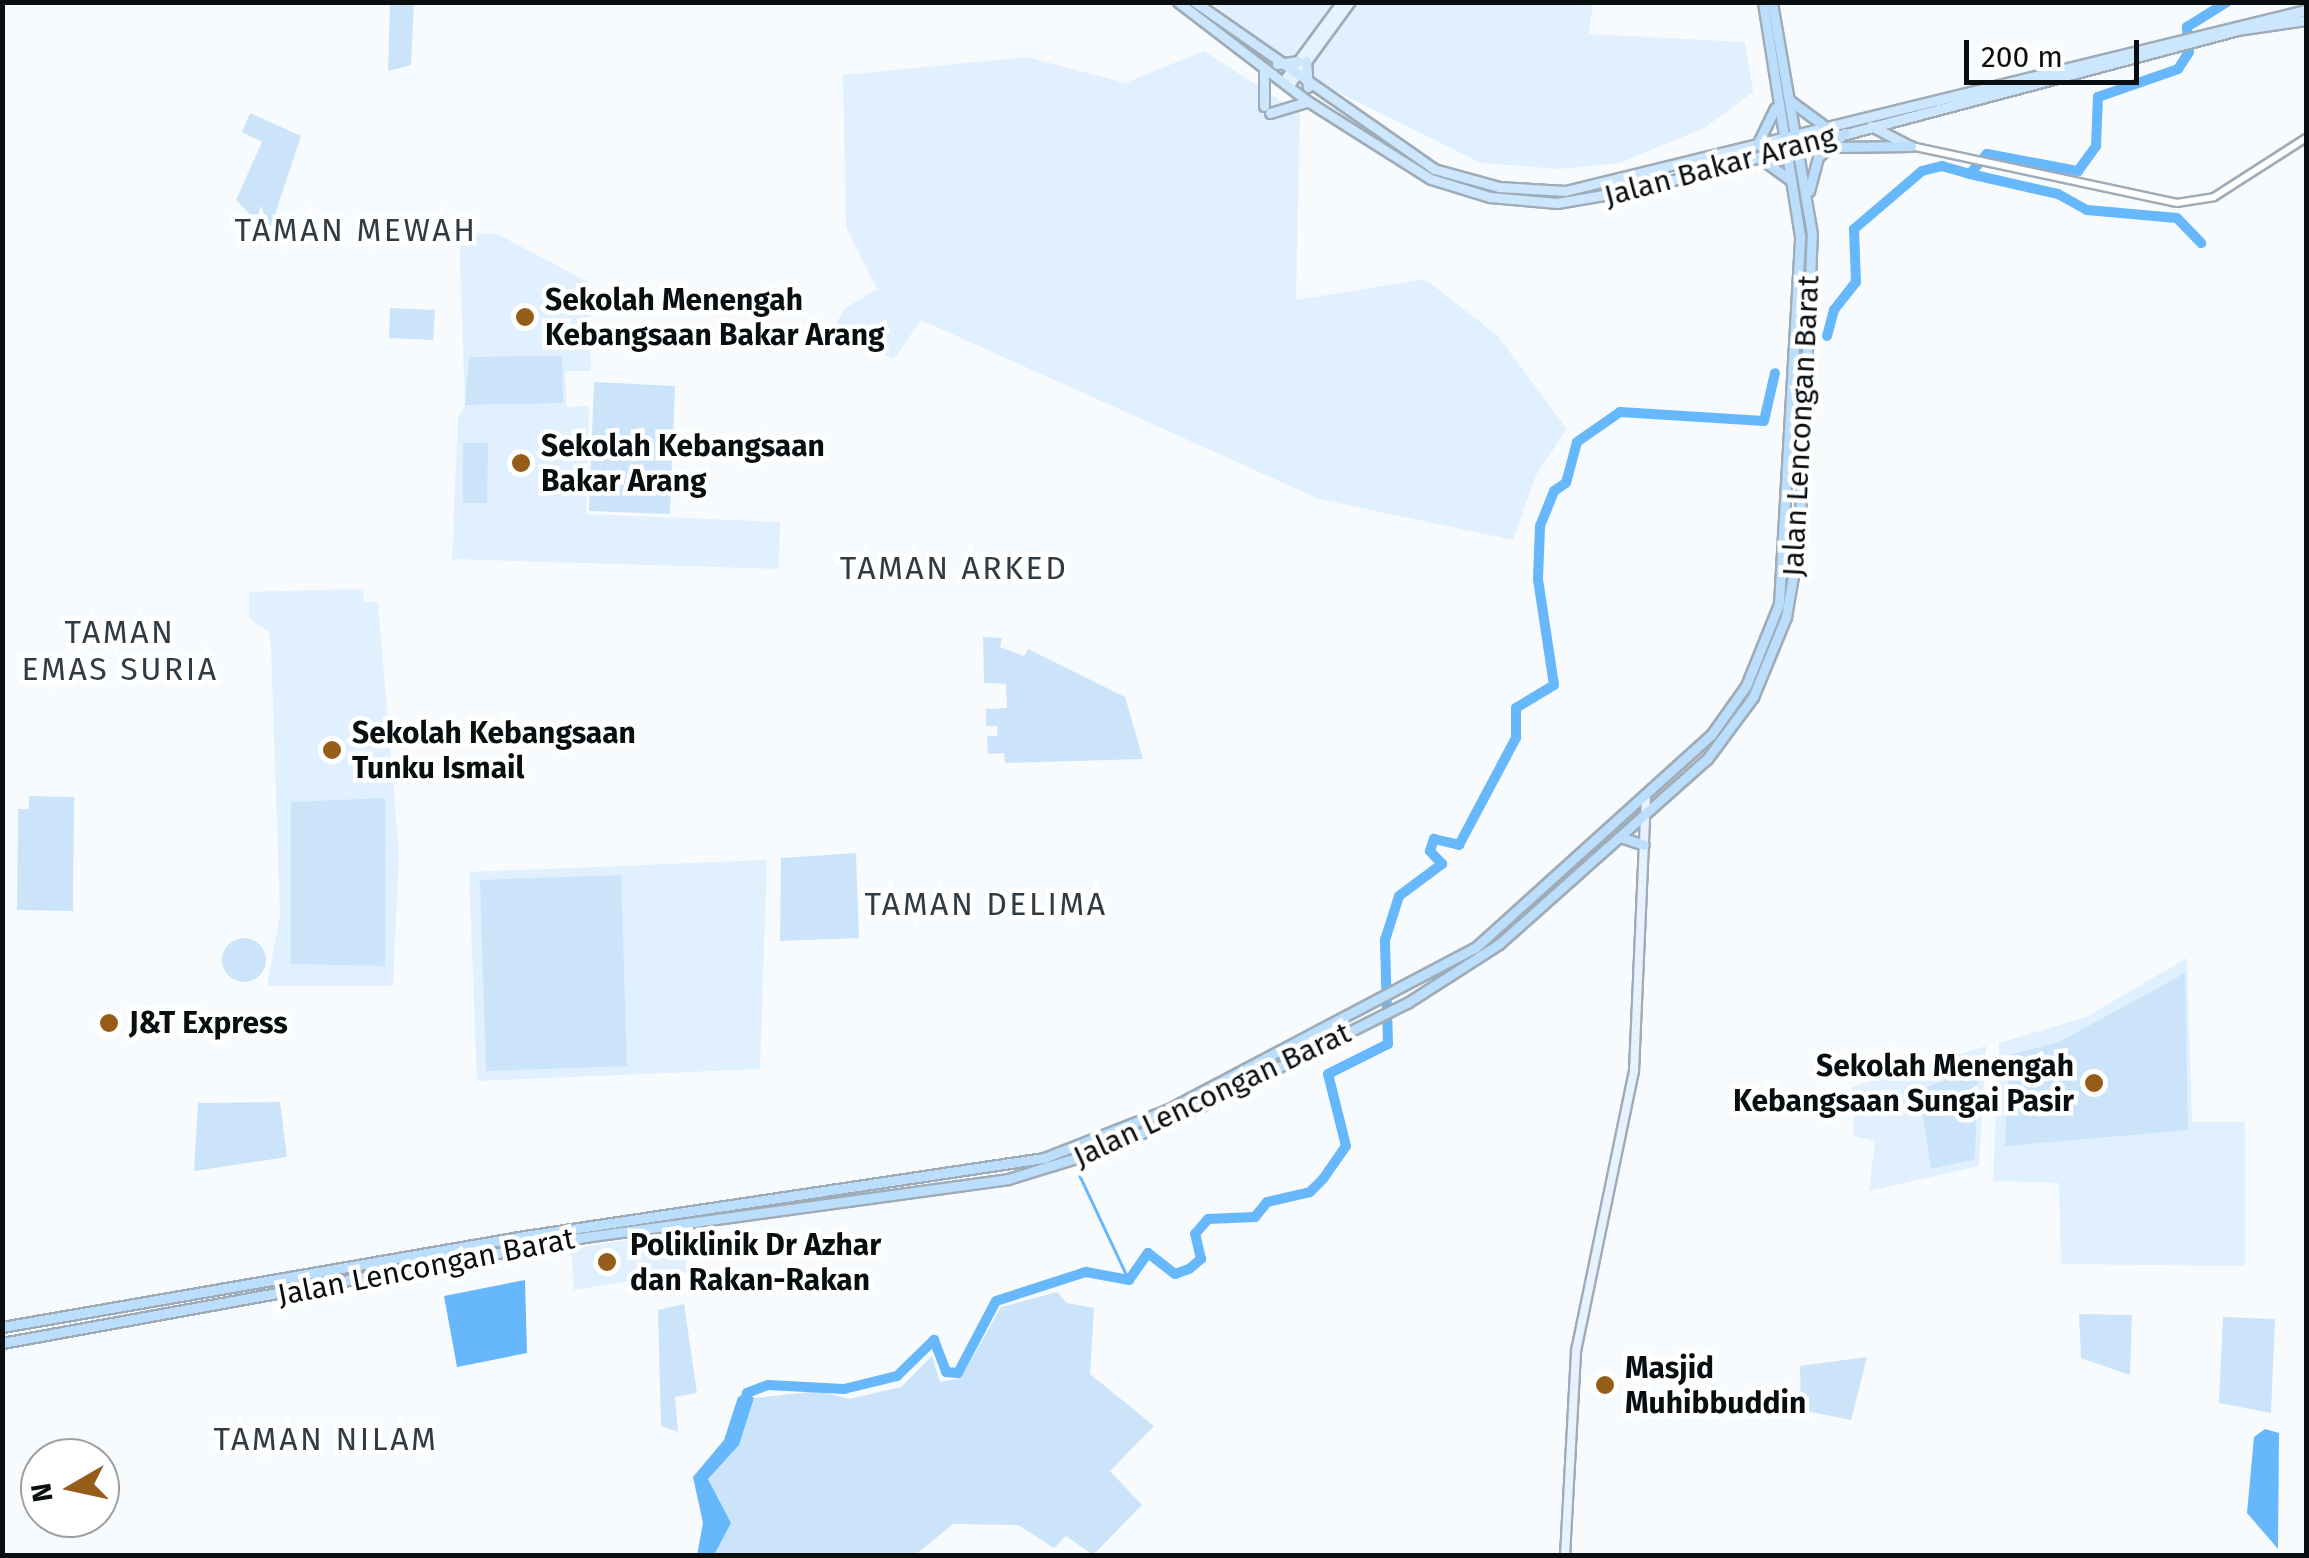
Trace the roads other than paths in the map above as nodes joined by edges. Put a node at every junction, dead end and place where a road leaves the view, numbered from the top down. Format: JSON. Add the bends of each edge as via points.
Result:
{"nodes":[{"id":1,"x":1178,"y":2,"type":"edge"},
{"id":2,"x":1195,"y":2,"type":"edge"},
{"id":3,"x":1342,"y":2,"type":"edge"},
{"id":4,"x":1351,"y":2,"type":"edge"},
{"id":5,"x":1763,"y":2,"type":"edge"},
{"id":6,"x":1772,"y":2,"type":"edge"},
{"id":7,"x":2306,"y":10,"type":"edge"},
{"id":8,"x":2306,"y":20,"type":"edge"},
{"id":9,"x":2203,"y":35,"type":"junction"},
{"id":10,"x":2176,"y":42,"type":"junction"},
{"id":11,"x":1302,"y":61,"type":"junction"},
{"id":12,"x":1274,"y":64,"type":"junction"},
{"id":13,"x":1263,"y":69,"type":"junction"},
{"id":14,"x":1289,"y":81,"type":"junction"},
{"id":15,"x":1308,"y":87,"type":"junction"},
{"id":16,"x":1782,"y":99,"type":"junction"},
{"id":17,"x":1310,"y":102,"type":"junction"},
{"id":18,"x":1906,"y":116,"type":"junction"},
{"id":19,"x":1823,"y":125,"type":"junction"},
{"id":20,"x":1871,"y":126,"type":"junction"},
{"id":21,"x":1845,"y":133,"type":"junction"},
{"id":22,"x":1794,"y":134,"type":"junction"},
{"id":23,"x":1783,"y":138,"type":"junction"},
{"id":24,"x":2306,"y":138,"type":"edge"},
{"id":25,"x":1756,"y":145,"type":"junction"},
{"id":26,"x":1911,"y":146,"type":"junction"},
{"id":27,"x":1797,"y":148,"type":"junction"},
{"id":28,"x":1785,"y":150,"type":"junction"},
{"id":29,"x":1824,"y":150,"type":"junction"},
{"id":30,"x":1760,"y":158,"type":"junction"},
{"id":31,"x":1792,"y":186,"type":"junction"},
{"id":32,"x":1810,"y":221,"type":"junction"},
{"id":33,"x":1646,"y":799,"type":"junction"},
{"id":34,"x":1645,"y":814,"type":"junction"},
{"id":35,"x":1618,"y":838,"type":"junction"},
{"id":36,"x":1644,"y":845,"type":"junction"},
{"id":37,"x":1404,"y":998,"type":"junction"},
{"id":38,"x":1378,"y":1011,"type":"junction"},
{"id":39,"x":2,"y":1327,"type":"edge"},
{"id":40,"x":2,"y":1342,"type":"edge"},
{"id":41,"x":1566,"y":1556,"type":"edge"}],
"edges":[{"from":1,"to":13,"type":"main road","name":"Jalan Bakar Arang"},
{"from":2,"to":12,"type":"main road","name":"Jalan Bakar Arang"},
{"from":3,"to":11,"type":"main road"},
{"from":4,"to":11,"type":"main road"},
{"from":5,"to":16,"type":"highway"},
{"from":6,"to":16,"type":"highway"},
{"from":7,"to":9,"type":"main road","name":"Jalan Bakar Arang"},
{"from":8,"to":9,"type":"main road","name":"Jalan Bakar Arang"},
{"from":9,"to":10,"type":"main road","name":"Jalan Bakar Arang"},
{"from":10,"to":18,"type":"main road","name":"Jalan Bakar Arang"},
{"from":10,"to":19,"type":"main road","name":"Jalan Bakar Arang"},
{"from":11,"to":12,"type":"main road"},
{"from":11,"to":14,"type":"main road"},
{"from":11,"to":15,"type":"main road"},
{"from":12,"to":14,"type":"main road","name":"Jalan Bakar Arang"},
{"from":13,"to":14,"type":"main road","name":"Jalan Bakar Arang"},
{"from":13,"to":17,"type":"main road","via":[[1267,109]]},
{"from":14,"to":15,"type":"main road","name":"Jalan Bakar Arang"},
{"from":14,"to":17,"type":"main road","name":"Jalan Bakar Arang"},
{"from":15,"to":25,"type":"main road","name":"Jalan Bakar Arang","via":[[1434,169],[1526,191],[1605,186]]},
{"from":16,"to":19,"type":"highway"},
{"from":16,"to":22,"type":"highway","name":"Jalan Lencongan Barat"},
{"from":16,"to":23,"type":"highway","name":"Jalan Lencongan Barat"},
{"from":16,"to":25,"type":"highway"},
{"from":17,"to":30,"type":"main road","name":"Jalan Bakar Arang","via":[[1431,178],[1520,202],[1588,200]]},
{"from":18,"to":20,"type":"main road","name":"Jalan Bakar Arang"},
{"from":18,"to":26,"type":"main road","via":[[1900,136]]},
{"from":19,"to":22,"type":"main road","name":"Jalan Bakar Arang"},
{"from":20,"to":21,"type":"main road","name":"Jalan Bakar Arang"},
{"from":20,"to":26,"type":"main road"},
{"from":21,"to":27,"type":"main road","name":"Jalan Bakar Arang"},
{"from":21,"to":29,"type":"highway"},
{"from":22,"to":23,"type":"main road","name":"Jalan Bakar Arang"},
{"from":22,"to":27,"type":"highway","name":"Jalan Lencongan Barat"},
{"from":23,"to":25,"type":"main road","name":"Jalan Bakar Arang"},
{"from":23,"to":28,"type":"highway","name":"Jalan Lencongan Barat"},
{"from":24,"to":26,"type":"street","via":[[2214,197],[2191,202]]},
{"from":26,"to":29,"type":"highway","via":[[1861,142]]},
{"from":27,"to":28,"type":"main road","name":"Jalan Bakar Arang"},
{"from":27,"to":32,"type":"highway","name":"Jalan Lencongan Barat"},
{"from":28,"to":30,"type":"main road","name":"Jalan Bakar Arang"},
{"from":28,"to":31,"type":"highway","name":"Jalan Lencongan Barat"},
{"from":29,"to":32,"type":"highway","via":[[1810,177]]},
{"from":30,"to":31,"type":"highway"},
{"from":31,"to":33,"type":"highway","name":"Jalan Lencongan Barat","via":[[1800,236],[1779,604],[1727,715]]},
{"from":32,"to":34,"type":"highway","name":"Jalan Lencongan Barat","via":[[1798,540],[1786,617],[1753,697],[1727,735]]},
{"from":33,"to":34,"type":"main road"},
{"from":33,"to":37,"type":"highway","name":"Jalan Lencongan Barat","via":[[1496,932]]},
{"from":34,"to":35,"type":"highway","name":"Jalan Lencongan Barat"},
{"from":34,"to":36,"type":"main road"},
{"from":35,"to":36,"type":"highway"},
{"from":35,"to":37,"type":"highway","name":"Jalan Lencongan Barat","via":[[1499,944]]},
{"from":36,"to":41,"type":"main road","via":[[1634,1070],[1576,1351]]},
{"from":37,"to":38,"type":"highway","name":"Jalan Lencongan Barat"},
{"from":38,"to":39,"type":"highway","name":"Jalan Lencongan Barat","via":[[1109,1136],[1010,1166],[525,1236]]},
{"from":38,"to":40,"type":"highway","name":"Jalan Lencongan Barat","via":[[1144,1133],[1008,1179],[585,1237]]}]}
